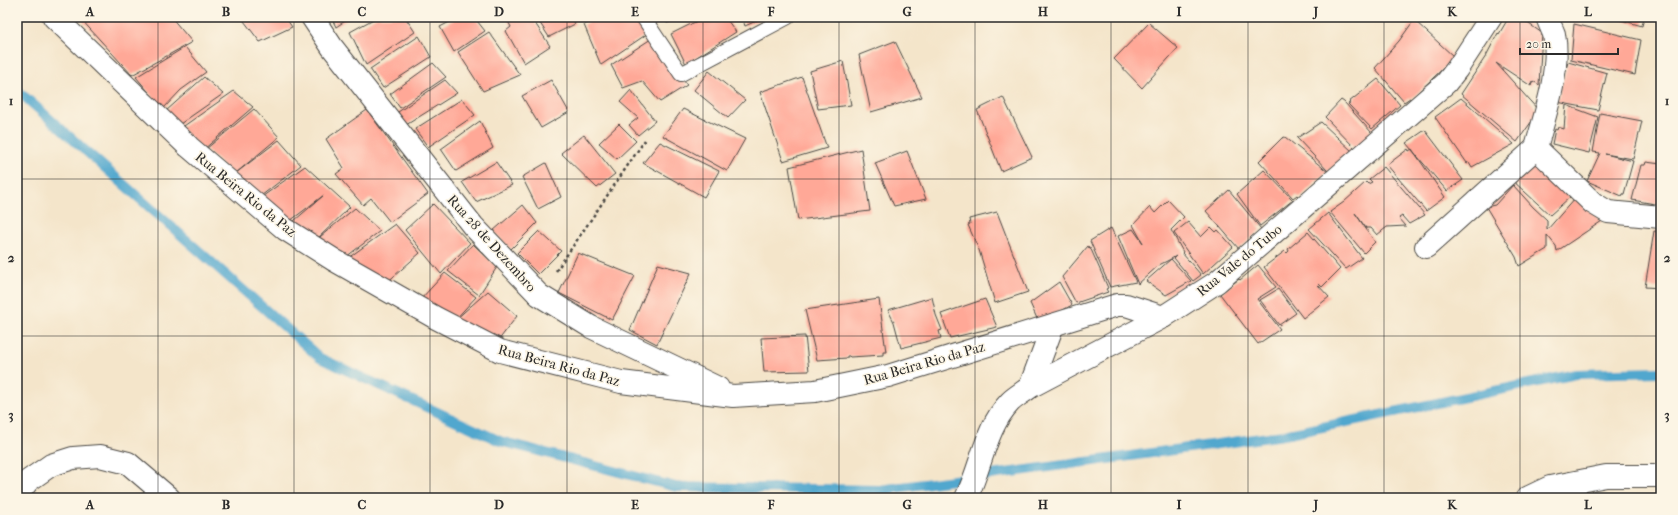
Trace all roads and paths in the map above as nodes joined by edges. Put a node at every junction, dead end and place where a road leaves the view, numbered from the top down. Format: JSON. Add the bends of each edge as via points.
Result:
{"nodes":[{"id":1,"x":54,"y":17,"type":"edge"},
{"id":2,"x":312,"y":17,"type":"edge"},
{"id":3,"x":643,"y":17,"type":"edge"},
{"id":4,"x":788,"y":17,"type":"edge"},
{"id":5,"x":1491,"y":17,"type":"edge"},
{"id":6,"x":1547,"y":17,"type":"edge"},
{"id":7,"x":645,"y":140,"type":"dead end"},
{"id":8,"x":1536,"y":148,"type":"junction"},
{"id":9,"x":1661,"y":217,"type":"edge"},
{"id":10,"x":1426,"y":247,"type":"dead end"},
{"id":11,"x":540,"y":295,"type":"junction"},
{"id":12,"x":1163,"y":317,"type":"junction"},
{"id":13,"x":1053,"y":325,"type":"junction"},
{"id":14,"x":1030,"y":387,"type":"junction"},
{"id":15,"x":733,"y":396,"type":"junction"},
{"id":16,"x":1661,"y":476,"type":"edge"},
{"id":17,"x":969,"y":493,"type":"edge"},
{"id":18,"x":17,"y":495,"type":"edge"},
{"id":19,"x":169,"y":498,"type":"edge"},
{"id":20,"x":1527,"y":498,"type":"edge"}],
"edges":[{"from":1,"to":15,"type":"street","name":"Rua Beira Rio da Paz","via":[[189,147],[267,215],[334,260],[436,318],[500,351],[621,382]]},
{"from":2,"to":11,"type":"street","name":"Rua 28 de Dezembro","via":[[337,53],[473,226]]},
{"from":3,"to":4,"type":"lane","via":[[681,74]]},
{"from":5,"to":12,"type":"street","name":"Rua Vale do Tubo","via":[[1446,82],[1217,282]]},
{"from":6,"to":8,"type":"street","via":[[1554,34],[1556,54],[1553,78]]},
{"from":7,"to":11,"type":"path"},
{"from":8,"to":9,"type":"street","via":[[1593,203],[1608,212]]},
{"from":8,"to":10,"type":"street"},
{"from":11,"to":15,"type":"street","name":"Rua 28 de Dezembro","via":[[591,327]]},
{"from":12,"to":13,"type":"street","name":"Rua Beira Rio da Paz","via":[[1126,305],[1117,305]]},
{"from":12,"to":14,"type":"street","name":"Rua Vale do Tubo"},
{"from":13,"to":14,"type":"street"},
{"from":13,"to":15,"type":"street","name":"Rua Beira Rio da Paz","via":[[888,376],[815,390]]},
{"from":14,"to":17,"type":"street","name":"Rua Vale do Tubo","via":[[1011,401],[1000,414],[991,431]]},
{"from":16,"to":20,"type":"street","via":[[1606,476],[1550,487]]},
{"from":18,"to":19,"type":"street","via":[[28,481],[51,466],[73,458],[100,456],[128,463]]}]}
